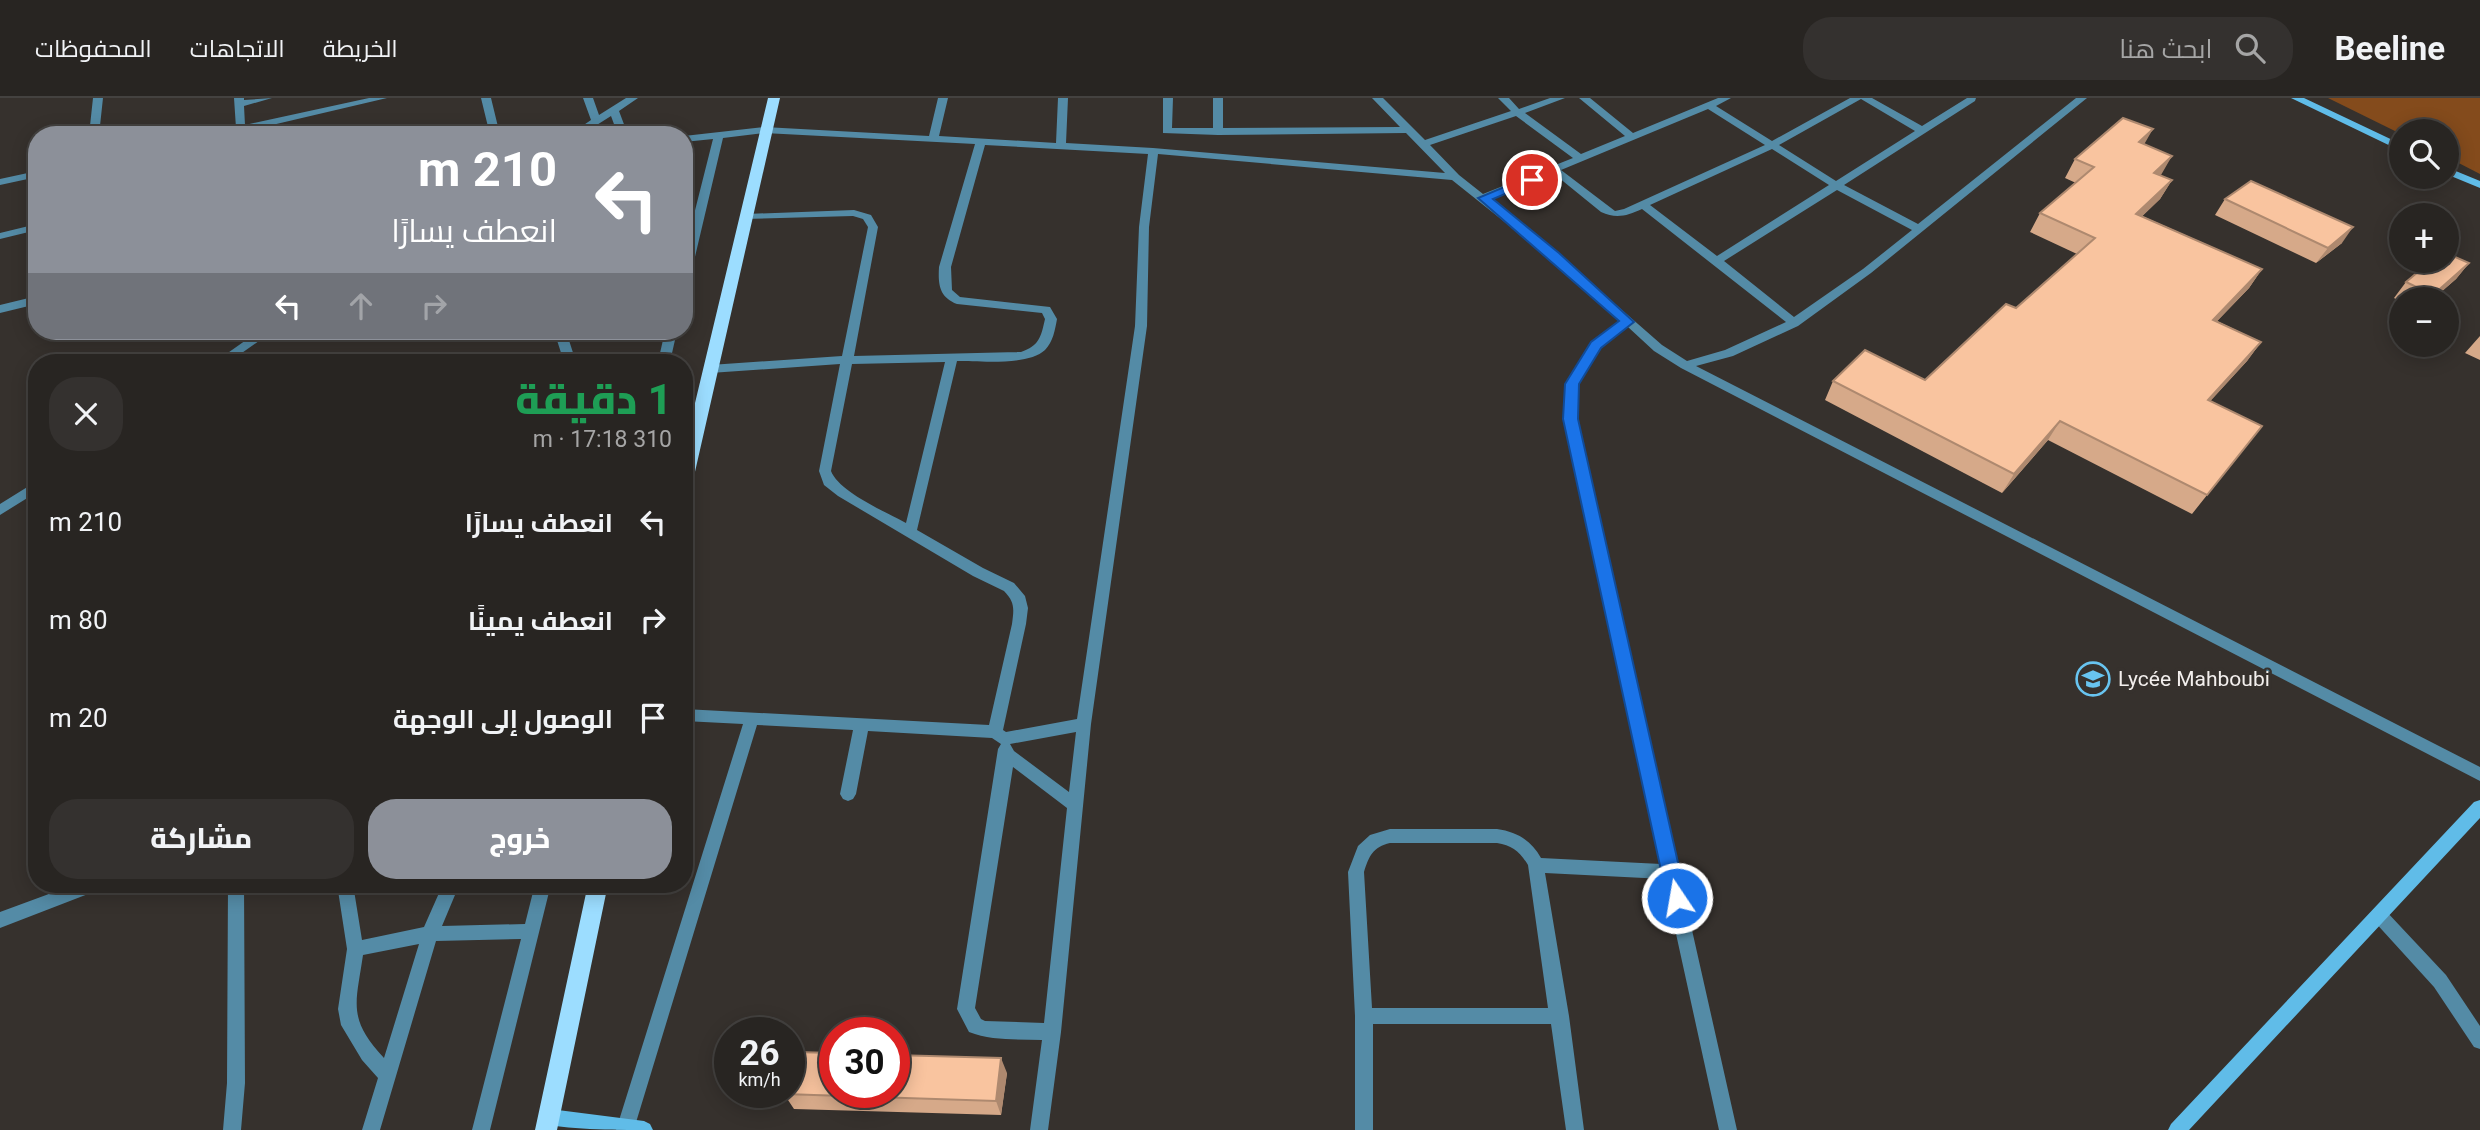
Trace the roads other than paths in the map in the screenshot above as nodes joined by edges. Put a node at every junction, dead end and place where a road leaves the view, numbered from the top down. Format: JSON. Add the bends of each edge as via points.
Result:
{"nodes":[{"id":1,"x":98,"y":98,"type":"edge"},
{"id":2,"x":267,"y":98,"type":"edge"},
{"id":3,"x":382,"y":98,"type":"edge"},
{"id":4,"x":486,"y":98,"type":"edge"},
{"id":5,"x":588,"y":98,"type":"edge"},
{"id":6,"x":633,"y":98,"type":"edge"},
{"id":7,"x":774,"y":98,"type":"edge"},
{"id":8,"x":943,"y":98,"type":"edge"},
{"id":9,"x":1063,"y":98,"type":"edge"},
{"id":10,"x":1168,"y":98,"type":"edge"},
{"id":11,"x":1218,"y":98,"type":"edge"},
{"id":12,"x":1377,"y":98,"type":"edge"},
{"id":13,"x":1503,"y":98,"type":"edge"},
{"id":14,"x":1560,"y":98,"type":"edge"},
{"id":15,"x":1584,"y":98,"type":"edge"},
{"id":16,"x":1727,"y":98,"type":"edge"},
{"id":17,"x":1857,"y":98,"type":"edge"},
{"id":18,"x":1865,"y":98,"type":"edge"},
{"id":19,"x":2082,"y":98,"type":"edge"},
{"id":20,"x":2296,"y":98,"type":"edge"},
{"id":21,"x":1972,"y":99,"type":"edge"},
{"id":22,"x":239,"y":101,"type":"edge"},
{"id":23,"x":343,"y":102,"type":"edge"},
{"id":24,"x":1708,"y":105,"type":"junction"},
{"id":25,"x":614,"y":110,"type":"junction"},
{"id":26,"x":1517,"y":112,"type":"junction"},
{"id":27,"x":596,"y":120,"type":"junction"},
{"id":28,"x":95,"y":126,"type":"edge"},
{"id":29,"x":240,"y":126,"type":"edge"},
{"id":30,"x":261,"y":126,"type":"edge"},
{"id":31,"x":493,"y":126,"type":"edge"},
{"id":32,"x":587,"y":126,"type":"edge"},
{"id":33,"x":620,"y":126,"type":"edge"},
{"id":34,"x":1920,"y":129,"type":"junction"},
{"id":35,"x":764,"y":130,"type":"junction"},
{"id":36,"x":1408,"y":130,"type":"junction"},
{"id":37,"x":1167,"y":131,"type":"junction"},
{"id":38,"x":1218,"y":132,"type":"junction"},
{"id":39,"x":719,"y":135,"type":"junction"},
{"id":40,"x":1631,"y":136,"type":"junction"},
{"id":41,"x":693,"y":138,"type":"edge"},
{"id":42,"x":933,"y":140,"type":"junction"},
{"id":43,"x":981,"y":142,"type":"junction"},
{"id":44,"x":2389,"y":142,"type":"edge"},
{"id":45,"x":1424,"y":144,"type":"junction"},
{"id":46,"x":1772,"y":145,"type":"junction"},
{"id":47,"x":1061,"y":146,"type":"junction"},
{"id":48,"x":1160,"y":152,"type":"junction"},
{"id":49,"x":1581,"y":159,"type":"junction"},
{"id":50,"x":1556,"y":170,"type":"junction"},
{"id":51,"x":28,"y":176,"type":"edge"},
{"id":52,"x":2459,"y":176,"type":"edge"},
{"id":53,"x":1455,"y":177,"type":"junction"},
{"id":54,"x":0,"y":182,"type":"edge"},
{"id":55,"x":2480,"y":185,"type":"edge"},
{"id":56,"x":1838,"y":186,"type":"junction"},
{"id":57,"x":1484,"y":198,"type":"junction"},
{"id":58,"x":1643,"y":205,"type":"junction"},
{"id":59,"x":747,"y":217,"type":"junction"},
{"id":60,"x":28,"y":229,"type":"edge"},
{"id":61,"x":1919,"y":229,"type":"junction"},
{"id":62,"x":0,"y":236,"type":"edge"},
{"id":63,"x":693,"y":241,"type":"edge"},
{"id":64,"x":1717,"y":261,"type":"junction"},
{"id":65,"x":28,"y":302,"type":"edge"},
{"id":66,"x":0,"y":309,"type":"edge"},
{"id":67,"x":1627,"y":322,"type":"junction"},
{"id":68,"x":1794,"y":323,"type":"junction"},
{"id":69,"x":254,"y":340,"type":"edge"},
{"id":70,"x":233,"y":354,"type":"edge"},
{"id":71,"x":952,"y":356,"type":"junction"},
{"id":72,"x":846,"y":360,"type":"junction"},
{"id":73,"x":1685,"y":365,"type":"junction"},
{"id":74,"x":710,"y":369,"type":"junction"},
{"id":75,"x":693,"y":445,"type":"edge"},
{"id":76,"x":28,"y":492,"type":"edge"},
{"id":77,"x":0,"y":510,"type":"edge"},
{"id":78,"x":910,"y":533,"type":"junction"},
{"id":79,"x":693,"y":715,"type":"edge"},
{"id":80,"x":752,"y":718,"type":"junction"},
{"id":81,"x":862,"y":723,"type":"junction"},
{"id":82,"x":1084,"y":724,"type":"junction"},
{"id":83,"x":1002,"y":742,"type":"junction"},
{"id":84,"x":2480,"y":775,"type":"edge"},
{"id":85,"x":848,"y":794,"type":"dead end"},
{"id":86,"x":1075,"y":805,"type":"junction"},
{"id":87,"x":2480,"y":807,"type":"edge"},
{"id":88,"x":1536,"y":865,"type":"junction"},
{"id":89,"x":1671,"y":872,"type":"junction"},
{"id":90,"x":70,"y":893,"type":"edge"},
{"id":91,"x":236,"y":893,"type":"edge"},
{"id":92,"x":346,"y":893,"type":"edge"},
{"id":93,"x":448,"y":893,"type":"edge"},
{"id":94,"x":541,"y":893,"type":"edge"},
{"id":95,"x":596,"y":893,"type":"edge"},
{"id":96,"x":2379,"y":915,"type":"junction"},
{"id":97,"x":0,"y":920,"type":"edge"},
{"id":98,"x":532,"y":931,"type":"junction"},
{"id":99,"x":429,"y":934,"type":"junction"},
{"id":100,"x":355,"y":949,"type":"junction"},
{"id":101,"x":1364,"y":1016,"type":"junction"},
{"id":102,"x":1560,"y":1016,"type":"junction"},
{"id":103,"x":1052,"y":1032,"type":"junction"},
{"id":104,"x":2480,"y":1041,"type":"edge"},
{"id":105,"x":386,"y":1073,"type":"junction"},
{"id":106,"x":548,"y":1124,"type":"edge"},
{"id":107,"x":635,"y":1129,"type":"edge"},
{"id":108,"x":232,"y":1130,"type":"edge"},
{"id":109,"x":371,"y":1130,"type":"edge"},
{"id":110,"x":481,"y":1130,"type":"edge"},
{"id":111,"x":1039,"y":1130,"type":"edge"},
{"id":112,"x":1364,"y":1130,"type":"edge"},
{"id":113,"x":1575,"y":1130,"type":"edge"},
{"id":114,"x":1728,"y":1130,"type":"edge"},
{"id":115,"x":2177,"y":1130,"type":"edge"}],
"edges":[{"from":1,"to":28,"type":"street"},
{"from":2,"to":22,"type":"street"},
{"from":3,"to":23,"type":"street"},
{"from":4,"to":31,"type":"street"},
{"from":5,"to":27,"type":"street"},
{"from":6,"to":25,"type":"street"},
{"from":7,"to":35,"type":"main road"},
{"from":8,"to":42,"type":"street"},
{"from":9,"to":47,"type":"street"},
{"from":10,"to":37,"type":"street"},
{"from":11,"to":38,"type":"street"},
{"from":12,"to":36,"type":"street"},
{"from":13,"to":26,"type":"street"},
{"from":14,"to":26,"type":"street"},
{"from":15,"to":40,"type":"street"},
{"from":16,"to":24,"type":"street"},
{"from":17,"to":46,"type":"street"},
{"from":18,"to":34,"type":"street"},
{"from":19,"to":61,"type":"street"},
{"from":20,"to":44,"type":"main road"},
{"from":21,"to":34,"type":"street"},
{"from":22,"to":29,"type":"street"},
{"from":23,"to":30,"type":"street"},
{"from":24,"to":40,"type":"street"},
{"from":24,"to":46,"type":"street"},
{"from":25,"to":27,"type":"street"},
{"from":25,"to":33,"type":"street"},
{"from":26,"to":45,"type":"street"},
{"from":26,"to":49,"type":"street"},
{"from":27,"to":32,"type":"street"},
{"from":34,"to":56,"type":"street"},
{"from":35,"to":39,"type":"street"},
{"from":35,"to":42,"type":"street"},
{"from":35,"to":59,"type":"main road"},
{"from":36,"to":38,"type":"street"},
{"from":36,"to":45,"type":"street"},
{"from":37,"to":38,"type":"street"},
{"from":37,"to":48,"type":"street"},
{"from":39,"to":41,"type":"street"},
{"from":39,"to":63,"type":"street"},
{"from":40,"to":49,"type":"street"},
{"from":42,"to":43,"type":"street"},
{"from":43,"to":47,"type":"street"},
{"from":43,"to":71,"type":"street","via":[[945,267],[944,288],[957,300],[1038,307],[1051,314],[1051,319],[1046,344],[1036,352]]},
{"from":45,"to":53,"type":"street"},
{"from":46,"to":56,"type":"street"},
{"from":46,"to":58,"type":"street"},
{"from":47,"to":48,"type":"street"},
{"from":48,"to":53,"type":"street"},
{"from":48,"to":82,"type":"street","via":[[1144,227],[1141,326]]},
{"from":49,"to":50,"type":"street"},
{"from":50,"to":57,"type":"street"},
{"from":50,"to":58,"type":"street","via":[[1609,212],[1619,214]]},
{"from":51,"to":54,"type":"street"},
{"from":52,"to":55,"type":"main road"},
{"from":53,"to":57,"type":"street"},
{"from":56,"to":61,"type":"street"},
{"from":56,"to":64,"type":"street"},
{"from":57,"to":67,"type":"street"},
{"from":58,"to":64,"type":"street"},
{"from":59,"to":72,"type":"street","via":[[828,212],[867,218],[873,227]]},
{"from":59,"to":74,"type":"main road"},
{"from":60,"to":62,"type":"street"},
{"from":61,"to":68,"type":"street"},
{"from":64,"to":68,"type":"street"},
{"from":65,"to":66,"type":"street"},
{"from":67,"to":73,"type":"street"},
{"from":67,"to":89,"type":"street","via":[[1596,345],[1572,384],[1570,419]]},
{"from":68,"to":73,"type":"street","via":[[1729,353]]},
{"from":69,"to":70,"type":"street"},
{"from":71,"to":72,"type":"street"},
{"from":71,"to":78,"type":"street"},
{"from":72,"to":74,"type":"street"},
{"from":72,"to":78,"type":"street","via":[[825,471],[829,482]]},
{"from":73,"to":84,"type":"street"},
{"from":74,"to":75,"type":"main road"},
{"from":76,"to":77,"type":"street"},
{"from":78,"to":83,"type":"street","via":[[1018,596],[1021,608]]},
{"from":79,"to":80,"type":"street"},
{"from":80,"to":81,"type":"street"},
{"from":80,"to":107,"type":"street"},
{"from":81,"to":83,"type":"street"},
{"from":81,"to":85,"type":"street"},
{"from":82,"to":83,"type":"street"},
{"from":82,"to":86,"type":"street"},
{"from":83,"to":86,"type":"street"},
{"from":83,"to":103,"type":"street","via":[[965,1009],[975,1026],[985,1029]]},
{"from":86,"to":103,"type":"street"},
{"from":87,"to":96,"type":"main road"},
{"from":88,"to":89,"type":"street"},
{"from":88,"to":101,"type":"street","via":[[1531,852],[1510,837],[1373,839],[1363,850],[1356,872]]},
{"from":88,"to":102,"type":"street"},
{"from":89,"to":114,"type":"street"},
{"from":90,"to":97,"type":"street"},
{"from":91,"to":108,"type":"street"},
{"from":92,"to":100,"type":"street"},
{"from":93,"to":99,"type":"street"},
{"from":94,"to":98,"type":"street"},
{"from":95,"to":106,"type":"main road"},
{"from":96,"to":104,"type":"street","via":[[2440,981]]},
{"from":96,"to":115,"type":"main road"},
{"from":98,"to":99,"type":"street"},
{"from":98,"to":110,"type":"street"},
{"from":99,"to":100,"type":"street"},
{"from":99,"to":105,"type":"street"},
{"from":100,"to":105,"type":"street","via":[[347,1009],[350,1025]]},
{"from":101,"to":102,"type":"street"},
{"from":101,"to":112,"type":"street"},
{"from":102,"to":113,"type":"street"},
{"from":103,"to":111,"type":"street"},
{"from":105,"to":109,"type":"street"},
{"from":106,"to":107,"type":"main road"}]}
